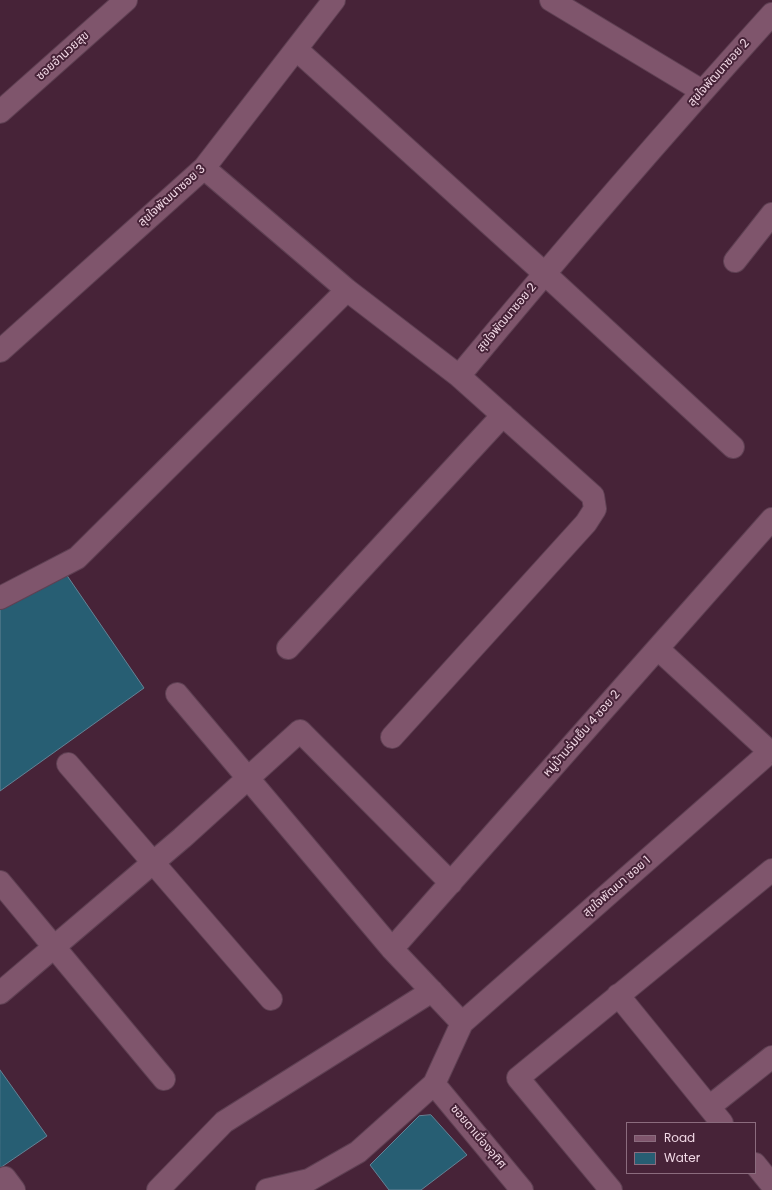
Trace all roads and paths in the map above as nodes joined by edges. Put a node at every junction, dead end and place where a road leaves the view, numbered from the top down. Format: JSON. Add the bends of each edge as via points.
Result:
{"nodes":[{"id":1,"x":126,"y":0,"type":"edge"},
{"id":2,"x":334,"y":0,"type":"edge"},
{"id":3,"x":551,"y":0,"type":"edge"},
{"id":4,"x":772,"y":14,"type":"edge"},
{"id":5,"x":296,"y":49,"type":"junction"},
{"id":6,"x":702,"y":91,"type":"junction"},
{"id":7,"x":0,"y":112,"type":"edge"},
{"id":8,"x":204,"y":168,"type":"junction"},
{"id":9,"x":772,"y":214,"type":"edge"},
{"id":10,"x":735,"y":261,"type":"dead end"},
{"id":11,"x":544,"y":273,"type":"junction"},
{"id":12,"x":347,"y":290,"type":"junction"},
{"id":13,"x":0,"y":351,"type":"edge"},
{"id":14,"x":459,"y":376,"type":"junction"},
{"id":15,"x":504,"y":415,"type":"junction"},
{"id":16,"x":733,"y":447,"type":"dead end"},
{"id":17,"x":772,"y":519,"type":"edge"},
{"id":18,"x":0,"y":598,"type":"edge"},
{"id":19,"x":288,"y":648,"type":"dead end"},
{"id":20,"x":658,"y":649,"type":"junction"},
{"id":21,"x":177,"y":694,"type":"dead end"},
{"id":22,"x":392,"y":737,"type":"dead end"},
{"id":23,"x":771,"y":751,"type":"edge"},
{"id":24,"x":68,"y":764,"type":"dead end"},
{"id":25,"x":248,"y":779,"type":"junction"},
{"id":26,"x":154,"y":862,"type":"junction"},
{"id":27,"x":772,"y":870,"type":"edge"},
{"id":28,"x":0,"y":882,"type":"edge"},
{"id":29,"x":451,"y":883,"type":"junction"},
{"id":30,"x":54,"y":947,"type":"junction"},
{"id":31,"x":392,"y":949,"type":"junction"},
{"id":32,"x":432,"y":991,"type":"junction"},
{"id":33,"x":0,"y":993,"type":"edge"},
{"id":34,"x":618,"y":995,"type":"junction"},
{"id":35,"x":271,"y":999,"type":"dead end"},
{"id":36,"x":462,"y":1023,"type":"junction"},
{"id":37,"x":772,"y":1056,"type":"edge"},
{"id":38,"x":164,"y":1079,"type":"dead end"},
{"id":39,"x":434,"y":1084,"type":"junction"},
{"id":40,"x":716,"y":1115,"type":"edge"},
{"id":41,"x":756,"y":1165,"type":"edge"},
{"id":42,"x":772,"y":1185,"type":"edge"},
{"id":43,"x":158,"y":1190,"type":"edge"},
{"id":44,"x":266,"y":1190,"type":"edge"},
{"id":45,"x":522,"y":1190,"type":"edge"},
{"id":46,"x":611,"y":1190,"type":"edge"}],
"edges":[{"from":1,"to":7,"type":"street","name":"ซอยอำนวยสุข"},
{"from":2,"to":5,"type":"street","name":"สุขใจพัฒนาซอย 3"},
{"from":3,"to":6,"type":"street"},
{"from":4,"to":6,"type":"street","name":"สุขใจพัฒนาซอย 2"},
{"from":5,"to":8,"type":"street","name":"สุขใจพัฒนาซอย 3"},
{"from":5,"to":11,"type":"street"},
{"from":6,"to":11,"type":"street","name":"สุขใจพัฒนาซอย 2"},
{"from":8,"to":12,"type":"street"},
{"from":8,"to":13,"type":"street","name":"สุขใจพัฒนาซอย 3"},
{"from":9,"to":10,"type":"street"},
{"from":11,"to":14,"type":"street","name":"สุขใจพัฒนาซอย 2"},
{"from":11,"to":16,"type":"street"},
{"from":12,"to":14,"type":"street"},
{"from":12,"to":18,"type":"street","via":[[77,558]]},
{"from":14,"to":15,"type":"street"},
{"from":15,"to":19,"type":"street"},
{"from":15,"to":22,"type":"street","via":[[593,496],[595,509],[586,523]]},
{"from":17,"to":20,"type":"street","name":"หมู่บ้านร่มเย็น 4 ซอย 2"},
{"from":20,"to":23,"type":"street"},
{"from":20,"to":29,"type":"street","name":"หมู่บ้านร่มเย็น 4 ซอย 2"},
{"from":21,"to":25,"type":"street"},
{"from":23,"to":36,"type":"street","name":"สุขใจพัฒนา ซอย 1"},
{"from":24,"to":26,"type":"street"},
{"from":25,"to":26,"type":"street"},
{"from":25,"to":29,"type":"street","via":[[300,731]]},
{"from":25,"to":31,"type":"street"},
{"from":26,"to":30,"type":"street"},
{"from":26,"to":35,"type":"street"},
{"from":27,"to":34,"type":"street"},
{"from":28,"to":30,"type":"street"},
{"from":29,"to":31,"type":"street","name":"หมู่บ้านร่มเย็น 4 ซอย 2"},
{"from":30,"to":33,"type":"street"},
{"from":30,"to":38,"type":"street"},
{"from":31,"to":32,"type":"street"},
{"from":32,"to":36,"type":"street"},
{"from":32,"to":43,"type":"street","via":[[224,1122]]},
{"from":34,"to":40,"type":"street"},
{"from":34,"to":46,"type":"street","via":[[518,1078]]},
{"from":36,"to":39,"type":"street"},
{"from":37,"to":40,"type":"street"},
{"from":39,"to":44,"type":"street","via":[[358,1152],[309,1180]]},
{"from":39,"to":45,"type":"street","name":"ซอยตาเนื่องอุทิศ"},
{"from":41,"to":42,"type":"street"}]}
